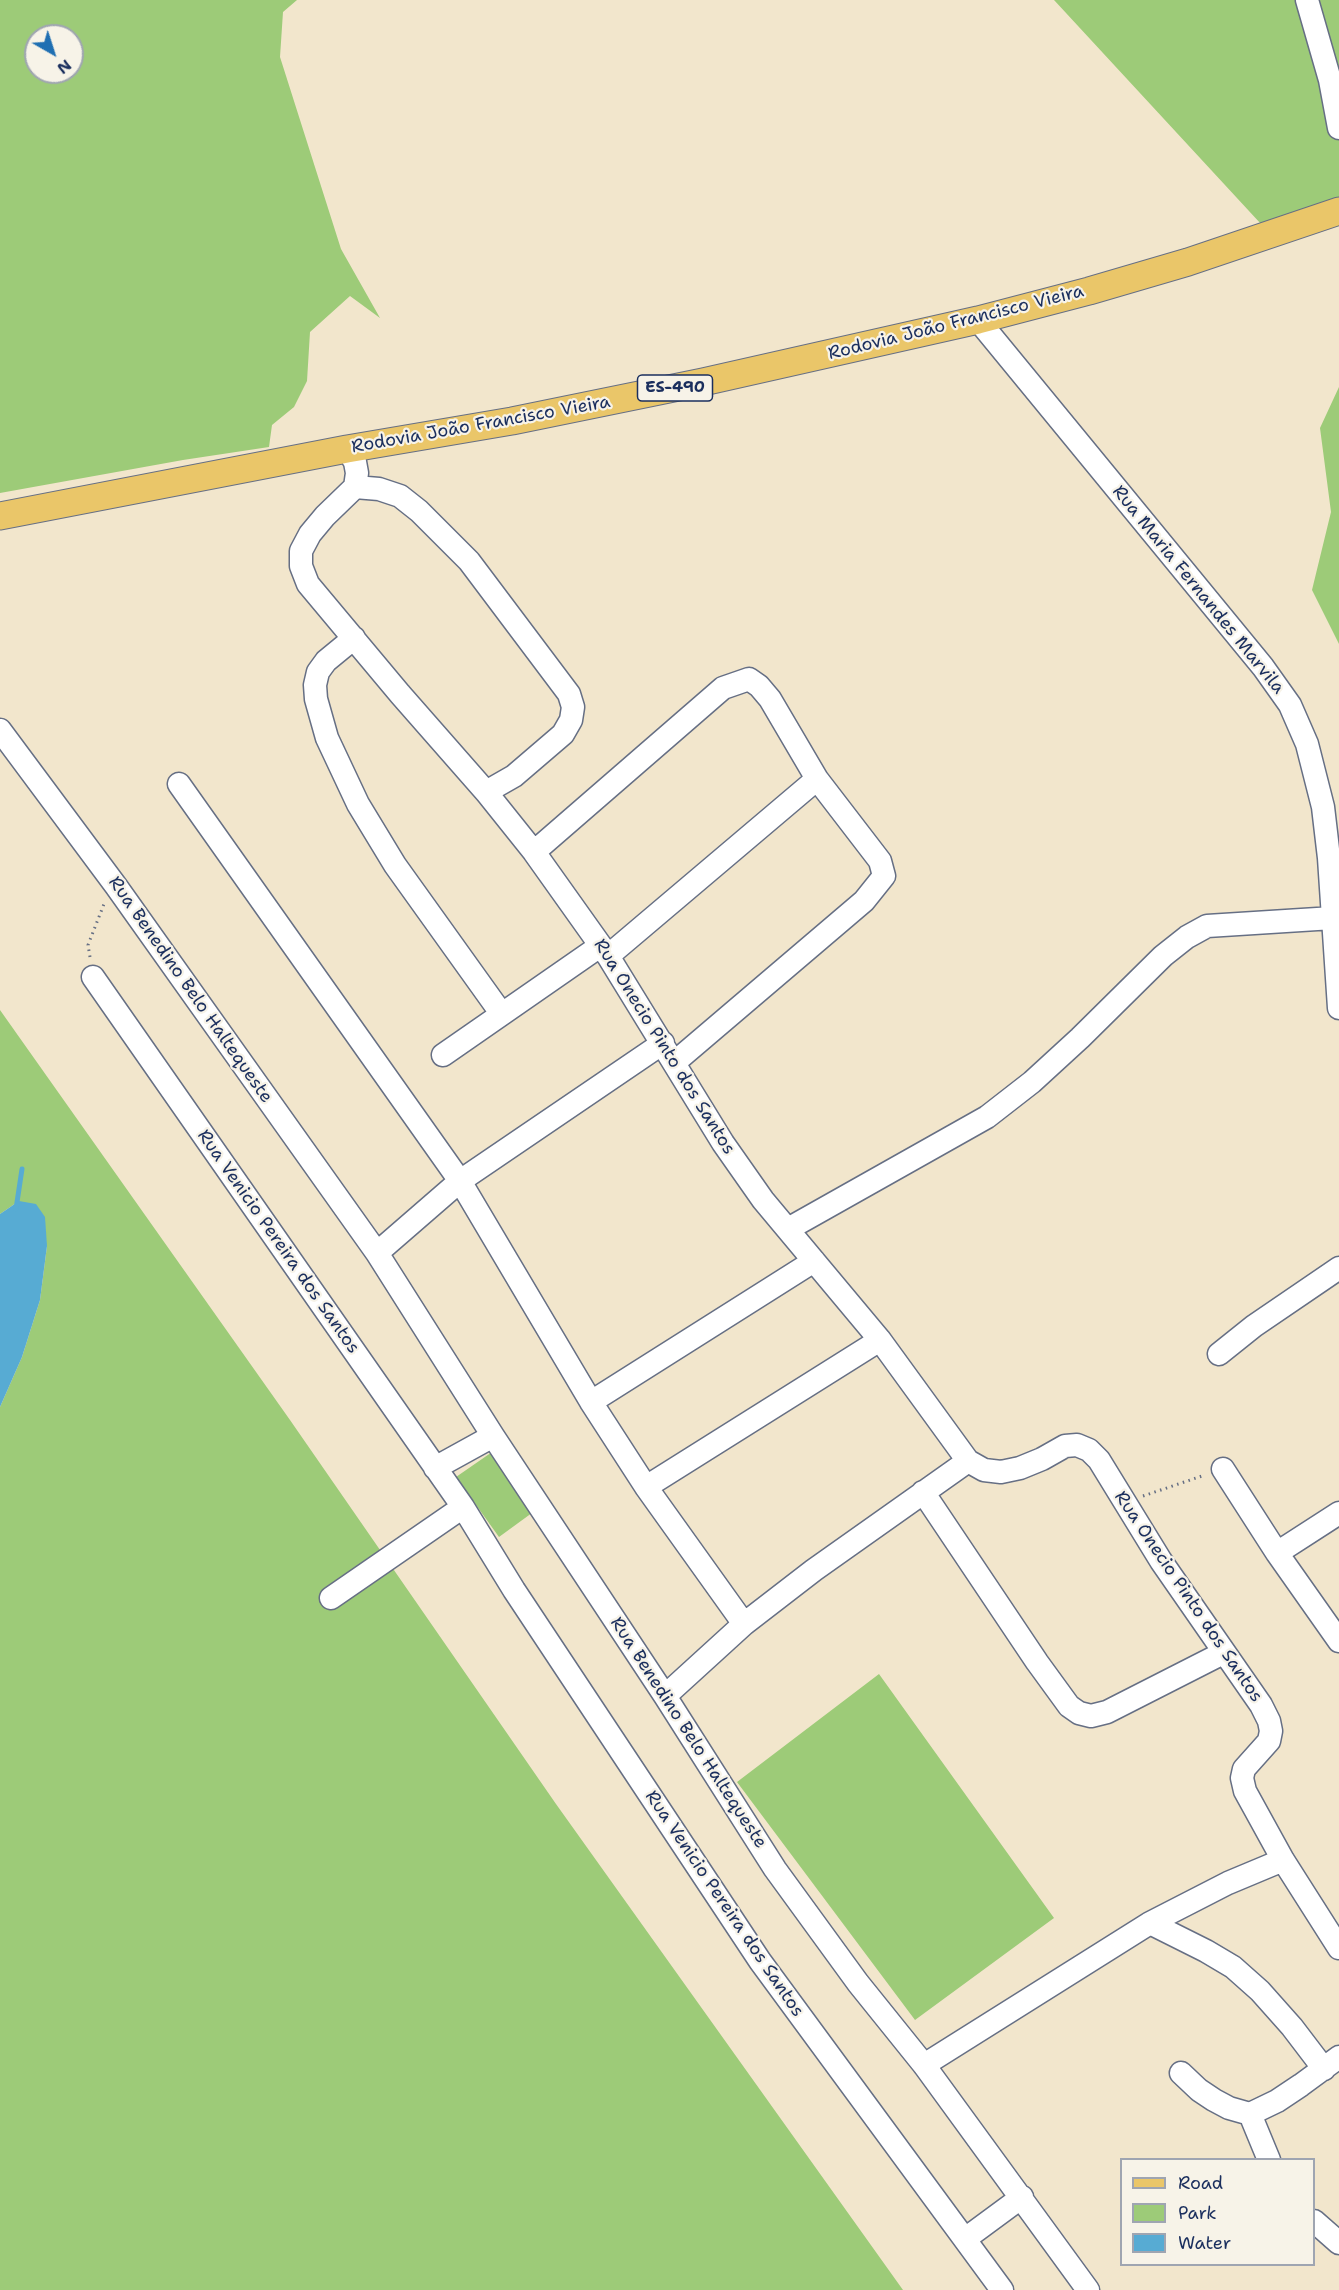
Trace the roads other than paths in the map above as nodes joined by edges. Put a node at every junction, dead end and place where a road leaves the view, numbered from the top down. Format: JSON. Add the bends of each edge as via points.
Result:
{"nodes":[{"id":1,"x":1306,"y":0,"type":"edge"},
{"id":2,"x":1339,"y":128,"type":"edge"},
{"id":3,"x":1339,"y":212,"type":"edge"},
{"id":4,"x":978,"y":320,"type":"junction"},
{"id":5,"x":347,"y":449,"type":"junction"},
{"id":6,"x":354,"y":487,"type":"junction"},
{"id":7,"x":0,"y":516,"type":"edge"},
{"id":8,"x":354,"y":638,"type":"junction"},
{"id":9,"x":0,"y":730,"type":"edge"},
{"id":10,"x":817,"y":779,"type":"junction"},
{"id":11,"x":180,"y":784,"type":"dead end"},
{"id":12,"x":486,"y":792,"type":"junction"},
{"id":13,"x":534,"y":852,"type":"junction"},
{"id":14,"x":1333,"y":918,"type":"junction"},
{"id":15,"x":604,"y":951,"type":"junction"},
{"id":16,"x":93,"y":977,"type":"road end"},
{"id":17,"x":1339,"y":1008,"type":"edge"},
{"id":18,"x":501,"y":1014,"type":"junction"},
{"id":19,"x":669,"y":1053,"type":"junction"},
{"id":20,"x":443,"y":1055,"type":"dead end"},
{"id":21,"x":459,"y":1180,"type":"junction"},
{"id":22,"x":788,"y":1229,"type":"junction"},
{"id":23,"x":377,"y":1253,"type":"junction"},
{"id":24,"x":814,"y":1261,"type":"junction"},
{"id":25,"x":1339,"y":1268,"type":"edge"},
{"id":26,"x":880,"y":1340,"type":"junction"},
{"id":27,"x":1219,"y":1354,"type":"dead end"},
{"id":28,"x":591,"y":1402,"type":"junction"},
{"id":29,"x":493,"y":1436,"type":"junction"},
{"id":30,"x":968,"y":1461,"type":"junction"},
{"id":31,"x":435,"y":1468,"type":"junction"},
{"id":32,"x":1223,"y":1468,"type":"road end"},
{"id":33,"x":646,"y":1486,"type":"junction"},
{"id":34,"x":923,"y":1492,"type":"junction"},
{"id":35,"x":463,"y":1507,"type":"junction"},
{"id":36,"x":1339,"y":1513,"type":"edge"},
{"id":37,"x":1277,"y":1553,"type":"junction"},
{"id":38,"x":331,"y":1598,"type":"dead end"},
{"id":39,"x":744,"y":1623,"type":"junction"},
{"id":40,"x":1339,"y":1641,"type":"edge"},
{"id":41,"x":1223,"y":1653,"type":"junction"},
{"id":42,"x":665,"y":1696,"type":"junction"},
{"id":43,"x":1283,"y":1860,"type":"junction"},
{"id":44,"x":1150,"y":1923,"type":"junction"},
{"id":45,"x":1339,"y":1948,"type":"edge"},
{"id":46,"x":1331,"y":2063,"type":"edge"},
{"id":47,"x":924,"y":2065,"type":"junction"},
{"id":48,"x":1181,"y":2073,"type":"dead end"},
{"id":49,"x":1250,"y":2114,"type":"junction"},
{"id":50,"x":1268,"y":2158,"type":"edge"},
{"id":51,"x":1022,"y":2197,"type":"junction"},
{"id":52,"x":1315,"y":2222,"type":"edge"},
{"id":53,"x":965,"y":2239,"type":"junction"},
{"id":54,"x":1339,"y":2243,"type":"edge"},
{"id":55,"x":1002,"y":2290,"type":"edge"},
{"id":56,"x":1089,"y":2290,"type":"edge"}],
"edges":[{"from":1,"to":2,"type":"street","via":[[1330,80]]},
{"from":3,"to":4,"type":"main road","name":"Rodovia João Francisco Vieira","number":"ES-490","via":[[1177,265]]},
{"from":4,"to":5,"type":"main road","name":"Rodovia João Francisco Vieira","number":"ES-490","via":[[512,421]]},
{"from":4,"to":14,"type":"street","name":"Rua Maria Fernandes Marvila","via":[[1290,705],[1307,744],[1323,807]]},
{"from":5,"to":6,"type":"street","via":[[355,462]]},
{"from":5,"to":7,"type":"main road","name":"Rodovia João Francisco Vieira","number":"ES-490"},
{"from":6,"to":8,"type":"street","name":"Rua Onecio Pinto dos Santos","via":[[310,534],[301,550],[300,566],[308,584]]},
{"from":6,"to":12,"type":"street","via":[[400,496],[419,511],[469,561],[569,694],[573,707],[563,734],[514,776]]},
{"from":8,"to":12,"type":"street","name":"Rua Onecio Pinto dos Santos"},
{"from":8,"to":18,"type":"street","via":[[326,661],[317,679],[316,699],[327,738],[358,804],[395,865]]},
{"from":9,"to":23,"type":"street","name":"Rua Benedino Belo Haltequeste"},
{"from":10,"to":13,"type":"street","via":[[770,699],[748,679],[737,681],[723,688]]},
{"from":10,"to":15,"type":"street"},
{"from":10,"to":19,"type":"street","via":[[880,861],[884,876],[864,901]]},
{"from":11,"to":21,"type":"street"},
{"from":12,"to":13,"type":"street","name":"Rua Onecio Pinto dos Santos"},
{"from":13,"to":15,"type":"street","name":"Rua Onecio Pinto dos Santos"},
{"from":14,"to":17,"type":"street","name":"Rua Maria Fernandes Marvila"},
{"from":14,"to":22,"type":"street","via":[[1207,926],[1163,956],[1032,1082],[987,1117]]},
{"from":15,"to":18,"type":"street"},
{"from":15,"to":19,"type":"street","name":"Rua Onecio Pinto dos Santos"},
{"from":16,"to":31,"type":"street","name":"Rua Venicio Pereira dos Santos"},
{"from":18,"to":20,"type":"street"},
{"from":19,"to":21,"type":"street"},
{"from":19,"to":22,"type":"street","name":"Rua Onecio Pinto dos Santos","via":[[723,1143]]},
{"from":21,"to":23,"type":"street"},
{"from":21,"to":28,"type":"street"},
{"from":22,"to":24,"type":"street","name":"Rua Onecio Pinto dos Santos"},
{"from":23,"to":29,"type":"street","name":"Rua Benedino Belo Haltequeste"},
{"from":24,"to":26,"type":"street","name":"Rua Onecio Pinto dos Santos"},
{"from":24,"to":28,"type":"street"},
{"from":25,"to":27,"type":"street"},
{"from":26,"to":30,"type":"street","name":"Rua Onecio Pinto dos Santos"},
{"from":26,"to":33,"type":"street"},
{"from":28,"to":33,"type":"street"},
{"from":29,"to":31,"type":"street"},
{"from":29,"to":42,"type":"street","name":"Rua Benedino Belo Haltequeste"},
{"from":30,"to":34,"type":"street"},
{"from":30,"to":41,"type":"street","name":"Rua Onecio Pinto dos Santos","via":[[984,1470],[1001,1472],[1020,1468],[1065,1446],[1089,1450]]},
{"from":31,"to":35,"type":"street","name":"Rua Venicio Pereira dos Santos"},
{"from":32,"to":37,"type":"street"},
{"from":33,"to":39,"type":"street"},
{"from":34,"to":39,"type":"street"},
{"from":34,"to":41,"type":"street","via":[[1043,1670],[1069,1706],[1079,1713],[1090,1716],[1107,1712]]},
{"from":35,"to":38,"type":"street"},
{"from":35,"to":53,"type":"street","name":"Rua Venicio Pereira dos Santos","via":[[760,1962]]},
{"from":36,"to":37,"type":"street"},
{"from":37,"to":40,"type":"street"},
{"from":39,"to":42,"type":"street"},
{"from":41,"to":43,"type":"street","name":"Rua Onecio Pinto dos Santos","via":[[1269,1721],[1269,1741],[1244,1769],[1242,1778]]},
{"from":42,"to":47,"type":"street","name":"Rua Benedino Belo Haltequeste","via":[[776,1869]]},
{"from":43,"to":44,"type":"street"},
{"from":43,"to":45,"type":"street","name":"Rua Onecio Pinto dos Santos"},
{"from":44,"to":46,"type":"street","via":[[1233,1967]]},
{"from":44,"to":47,"type":"street"},
{"from":46,"to":49,"type":"street","via":[[1277,2101]]},
{"from":47,"to":51,"type":"street","name":"Rua Benedino Belo Haltequeste"},
{"from":48,"to":49,"type":"street","via":[[1214,2100]]},
{"from":49,"to":50,"type":"street"},
{"from":51,"to":53,"type":"street"},
{"from":51,"to":56,"type":"street","name":"Rua Benedino Belo Haltequeste"},
{"from":52,"to":54,"type":"street"},
{"from":53,"to":55,"type":"street","name":"Rua Venicio Pereira dos Santos"}]}
